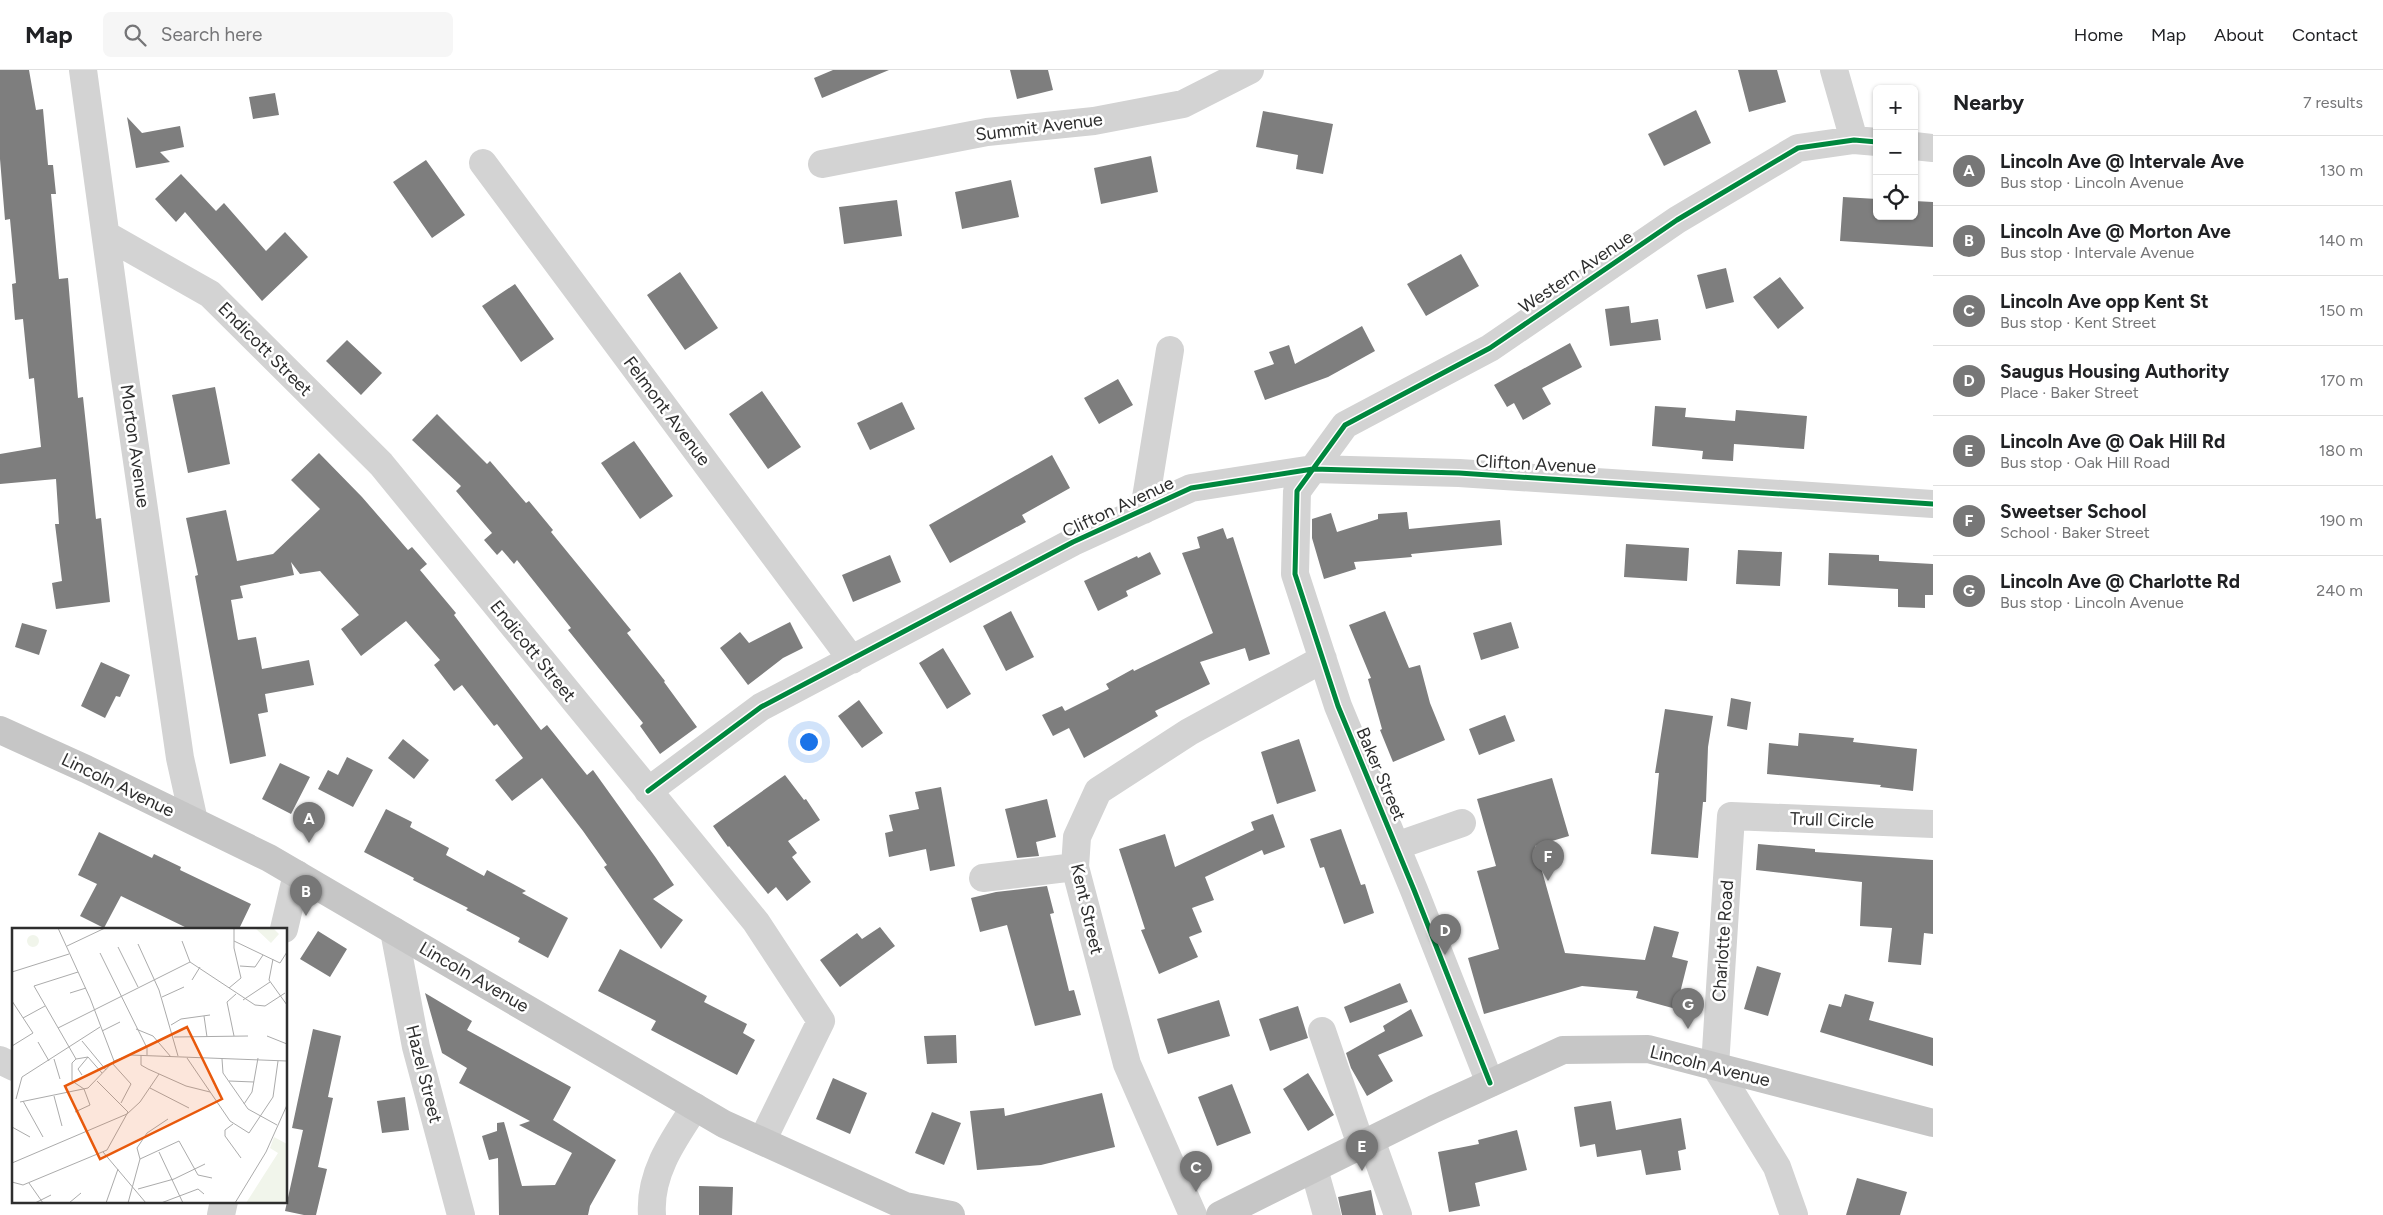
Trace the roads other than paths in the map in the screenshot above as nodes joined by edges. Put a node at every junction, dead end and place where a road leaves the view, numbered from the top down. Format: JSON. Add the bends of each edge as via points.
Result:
{"nodes":[{"id":1,"x":84,"y":70,"type":"edge"},
{"id":2,"x":1250,"y":70,"type":"edge"},
{"id":3,"x":1834,"y":70,"type":"edge"},
{"id":4,"x":1866,"y":141,"type":"edge"},
{"id":5,"x":1918,"y":146,"type":"edge"},
{"id":6,"x":1933,"y":148,"type":"edge"},
{"id":7,"x":483,"y":162,"type":"dead end"},
{"id":8,"x":822,"y":164,"type":"dead end"},
{"id":9,"x":106,"y":235,"type":"junction"},
{"id":10,"x":1170,"y":350,"type":"dead end"},
{"id":11,"x":1313,"y":469,"type":"junction"},
{"id":12,"x":1933,"y":504,"type":"edge"},
{"id":13,"x":1144,"y":510,"type":"junction"},
{"id":14,"x":1323,"y":659,"type":"junction"},
{"id":15,"x":852,"y":660,"type":"junction"},
{"id":16,"x":0,"y":730,"type":"edge"},
{"id":17,"x":648,"y":791,"type":"junction"},
{"id":18,"x":1731,"y":816,"type":"joint"},
{"id":19,"x":194,"y":822,"type":"junction"},
{"id":20,"x":1462,"y":824,"type":"dead end"},
{"id":21,"x":1933,"y":824,"type":"edge"},
{"id":22,"x":1396,"y":846,"type":"junction"},
{"id":23,"x":1074,"y":867,"type":"junction"},
{"id":24,"x":297,"y":874,"type":"junction"},
{"id":25,"x":982,"y":878,"type":"dead end"},
{"id":26,"x":284,"y":928,"type":"edge"},
{"id":27,"x":394,"y":931,"type":"junction"},
{"id":28,"x":1322,"y":1031,"type":"dead end"},
{"id":29,"x":0,"y":1060,"type":"edge"},
{"id":30,"x":12,"y":1066,"type":"edge"},
{"id":31,"x":1715,"y":1066,"type":"junction"},
{"id":32,"x":1490,"y":1083,"type":"junction"},
{"id":33,"x":695,"y":1107,"type":"junction"},
{"id":34,"x":1933,"y":1123,"type":"edge"},
{"id":35,"x":762,"y":1141,"type":"junction"},
{"id":36,"x":1366,"y":1143,"type":"junction"},
{"id":37,"x":1314,"y":1169,"type":"junction"},
{"id":38,"x":224,"y":1202,"type":"edge"},
{"id":39,"x":221,"y":1215,"type":"edge"},
{"id":40,"x":461,"y":1215,"type":"edge"},
{"id":41,"x":652,"y":1215,"type":"edge"},
{"id":42,"x":951,"y":1215,"type":"edge"},
{"id":43,"x":1193,"y":1215,"type":"edge"},
{"id":44,"x":1220,"y":1215,"type":"edge"},
{"id":45,"x":1326,"y":1215,"type":"edge"},
{"id":46,"x":1398,"y":1215,"type":"edge"},
{"id":47,"x":1794,"y":1215,"type":"edge"}],
"edges":[{"from":1,"to":9,"type":"street","name":"Morton Avenue"},
{"from":2,"to":8,"type":"street","name":"Summit Avenue","via":[[1183,104],[1094,121],[987,132]]},
{"from":3,"to":4,"type":"street"},
{"from":4,"to":11,"type":"street","name":"Western Avenue","via":[[1798,148],[1685,215],[1490,348],[1345,425]]},
{"from":5,"to":6,"type":"street"},
{"from":7,"to":15,"type":"street","name":"Felmont Avenue"},
{"from":9,"to":17,"type":"street","name":"Endicott Street","via":[[210,294],[381,464]]},
{"from":9,"to":19,"type":"street","name":"Morton Avenue","via":[[180,758]]},
{"from":10,"to":13,"type":"street"},
{"from":11,"to":12,"type":"street","name":"Clifton Avenue","via":[[1459,473]]},
{"from":11,"to":13,"type":"street","name":"Clifton Avenue","via":[[1191,488]]},
{"from":11,"to":14,"type":"street","name":"Baker Street","via":[[1297,491],[1295,574]]},
{"from":13,"to":15,"type":"street","name":"Clifton Avenue","via":[[1073,542]]},
{"from":14,"to":22,"type":"street","name":"Baker Street","via":[[1338,706]]},
{"from":14,"to":23,"type":"street","name":"Kent Street","via":[[1189,732],[1098,791],[1077,836]]},
{"from":15,"to":17,"type":"street","name":"Clifton Avenue","via":[[761,707]]},
{"from":16,"to":19,"type":"main road","name":"Lincoln Avenue"},
{"from":17,"to":35,"type":"street","name":"Endicott Street","via":[[756,922],[821,1021]]},
{"from":18,"to":21,"type":"street","name":"Trull Circle"},
{"from":18,"to":31,"type":"street","name":"Charlotte Road"},
{"from":19,"to":24,"type":"main road","name":"Lincoln Avenue"},
{"from":20,"to":22,"type":"street"},
{"from":22,"to":32,"type":"street","name":"Baker Street"},
{"from":23,"to":25,"type":"street"},
{"from":23,"to":43,"type":"street","name":"Kent Street","via":[[1127,1064]]},
{"from":24,"to":26,"type":"street"},
{"from":24,"to":27,"type":"main road","name":"Lincoln Avenue"},
{"from":27,"to":33,"type":"main road","name":"Lincoln Avenue"},
{"from":27,"to":40,"type":"street","name":"Hazel Street","via":[[416,1047]]},
{"from":28,"to":36,"type":"street"},
{"from":29,"to":30,"type":"street"},
{"from":31,"to":32,"type":"main road","name":"Lincoln Avenue","via":[[1648,1049],[1563,1050]]},
{"from":31,"to":34,"type":"main road","name":"Lincoln Avenue"},
{"from":31,"to":47,"type":"street","via":[[1777,1167]]},
{"from":32,"to":36,"type":"main road","name":"Lincoln Avenue"},
{"from":33,"to":35,"type":"main road","name":"Lincoln Avenue"},
{"from":33,"to":41,"type":"street","via":[[666,1150],[651,1196]]},
{"from":35,"to":42,"type":"main road","name":"Lincoln Avenue","via":[[904,1206]]},
{"from":36,"to":37,"type":"main road","name":"Lincoln Avenue"},
{"from":36,"to":46,"type":"street"},
{"from":37,"to":44,"type":"main road","name":"Lincoln Avenue"},
{"from":37,"to":45,"type":"street"},
{"from":38,"to":39,"type":"street"}]}
